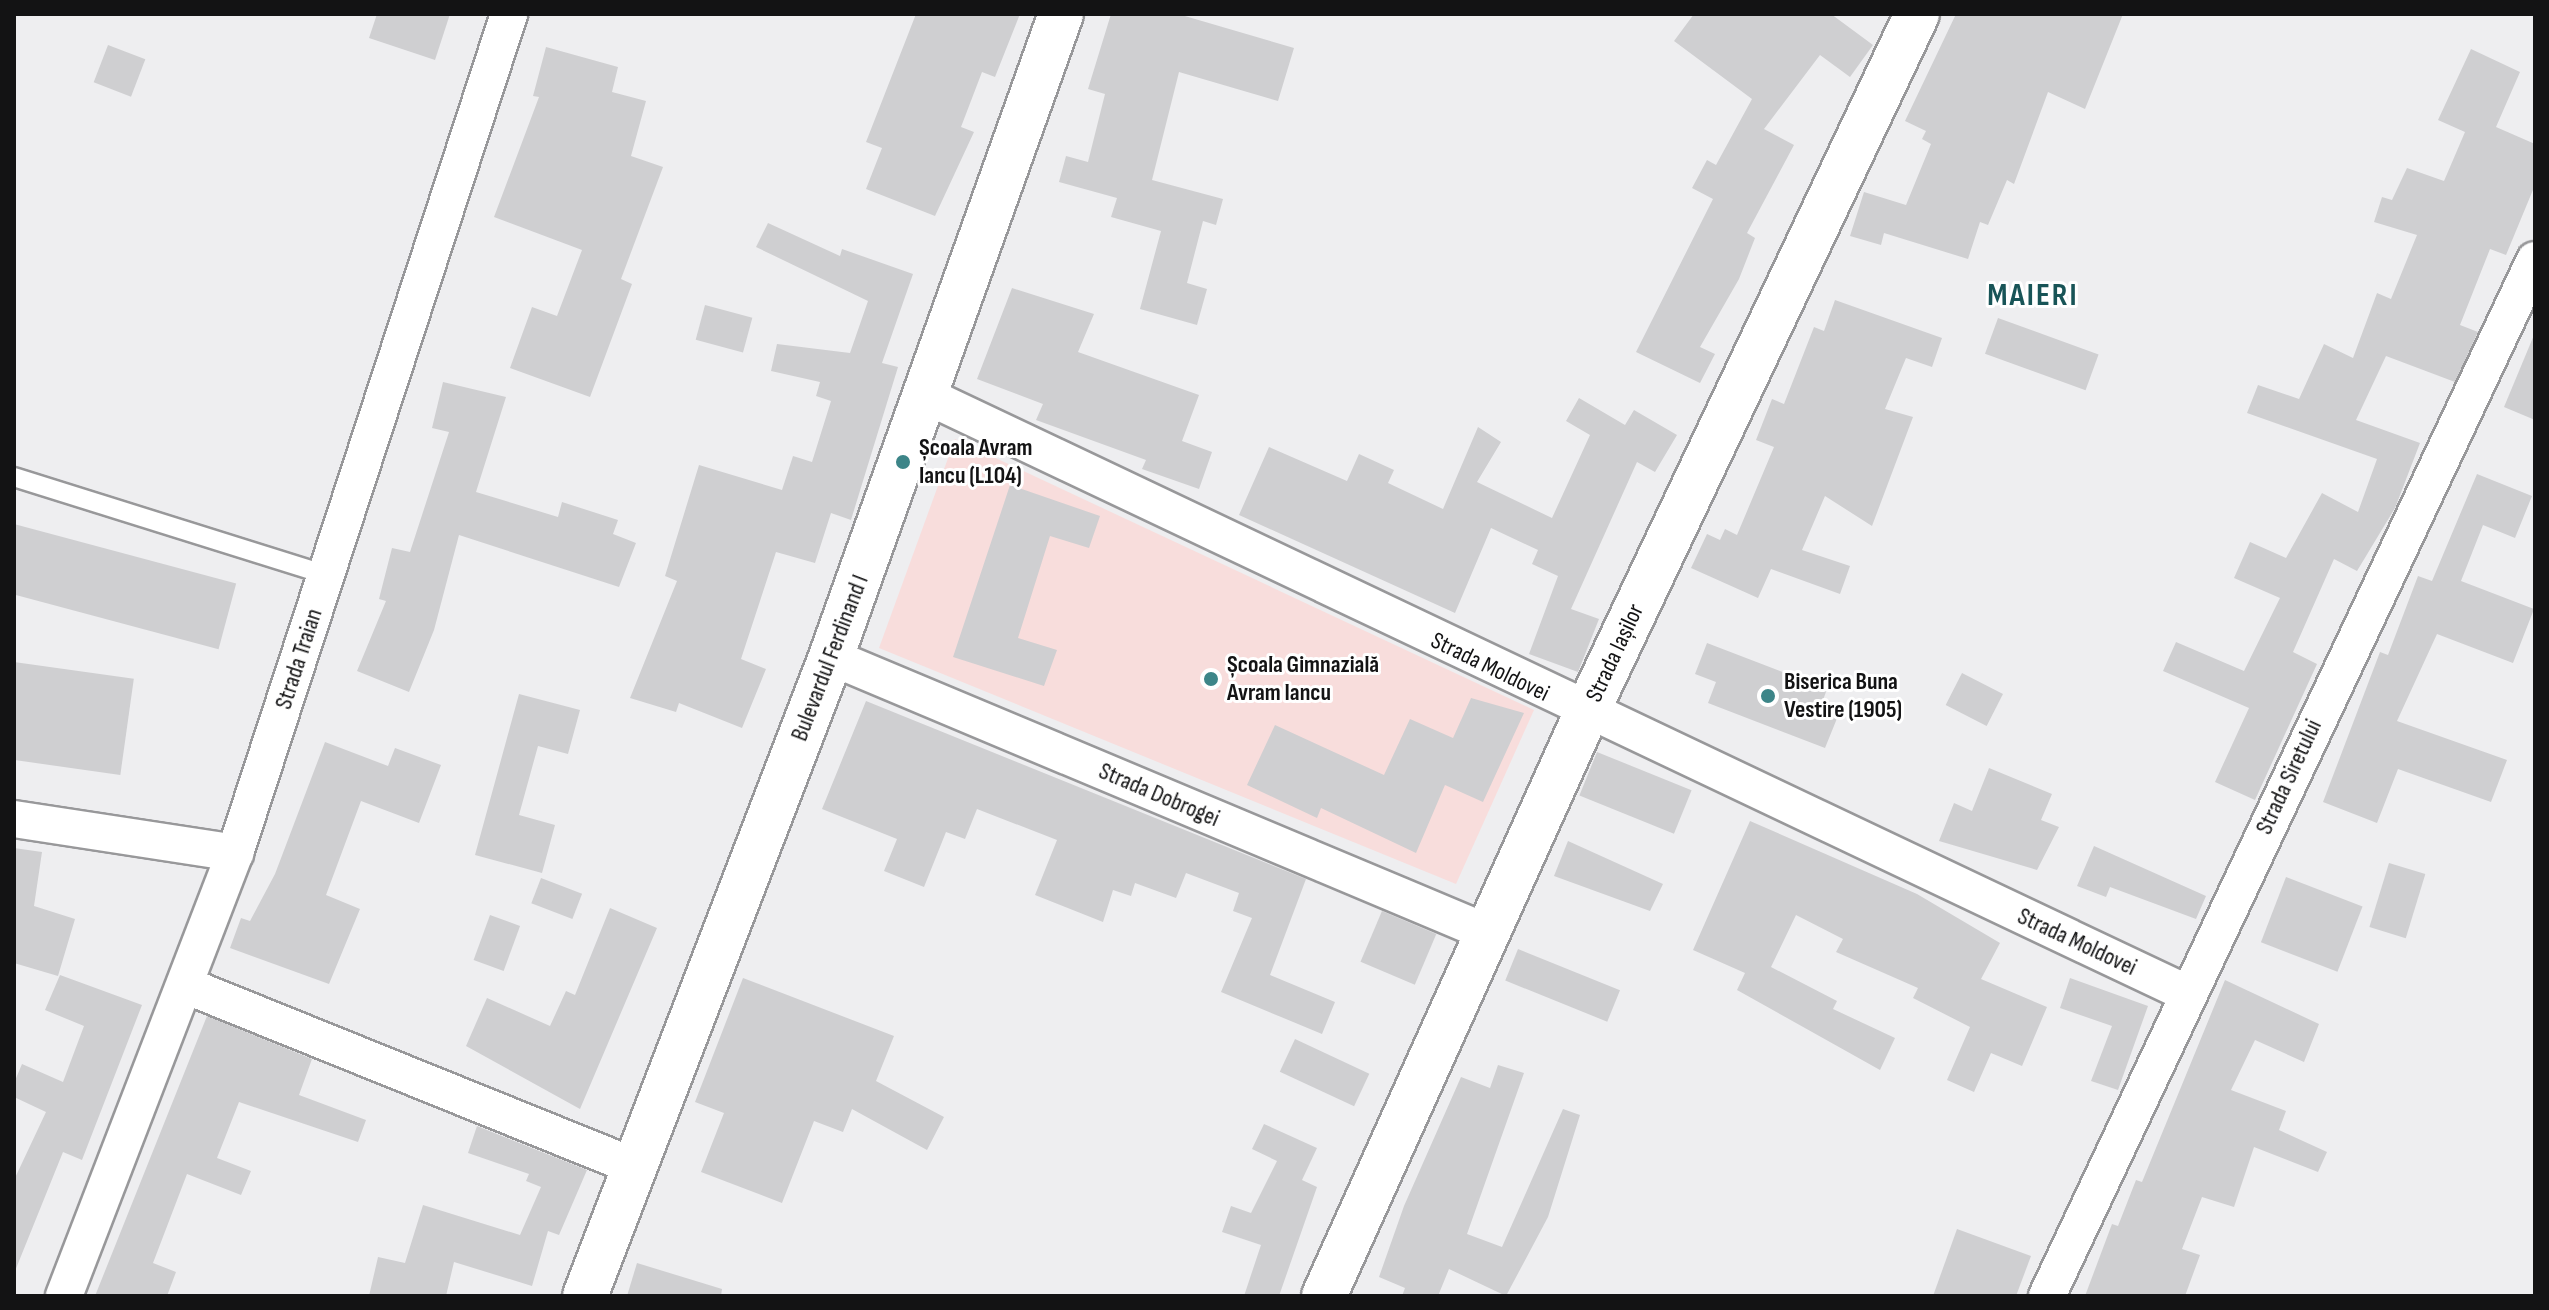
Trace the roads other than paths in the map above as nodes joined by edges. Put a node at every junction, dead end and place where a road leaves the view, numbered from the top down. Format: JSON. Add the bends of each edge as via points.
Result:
{"nodes":[{"id":1,"x":509,"y":14,"type":"edge"},
{"id":2,"x":1061,"y":14,"type":"edge"},
{"id":3,"x":1917,"y":14,"type":"edge"},
{"id":4,"x":2535,"y":260,"type":"edge"},
{"id":5,"x":927,"y":396,"type":"junction"},
{"id":6,"x":14,"y":477,"type":"edge"},
{"id":7,"x":327,"y":575,"type":"junction"},
{"id":8,"x":831,"y":657,"type":"junction"},
{"id":9,"x":1586,"y":714,"type":"junction"},
{"id":10,"x":14,"y":819,"type":"edge"},
{"id":11,"x":235,"y":853,"type":"junction"},
{"id":12,"x":1486,"y":932,"type":"junction"},
{"id":13,"x":185,"y":985,"type":"junction"},
{"id":14,"x":2186,"y":993,"type":"junction"},
{"id":15,"x":635,"y":1167,"type":"junction"},
{"id":16,"x":64,"y":1296,"type":"edge"},
{"id":17,"x":585,"y":1296,"type":"edge"},
{"id":18,"x":1324,"y":1296,"type":"edge"},
{"id":19,"x":2047,"y":1296,"type":"edge"}],
"edges":[{"from":1,"to":7,"type":"street","name":"Strada Traian"},
{"from":2,"to":5,"type":"street","name":"Bulevardul Ferdinand I"},
{"from":3,"to":9,"type":"street","name":"Strada Iașilor"},
{"from":4,"to":14,"type":"street","name":"Strada Siretului"},
{"from":5,"to":8,"type":"street","name":"Bulevardul Ferdinand I"},
{"from":5,"to":9,"type":"street","name":"Strada Moldovei"},
{"from":6,"to":7,"type":"lane"},
{"from":7,"to":11,"type":"street","name":"Strada Traian"},
{"from":8,"to":12,"type":"street","name":"Strada Dobrogei"},
{"from":8,"to":15,"type":"street","name":"Bulevardul Ferdinand I"},
{"from":9,"to":12,"type":"street","name":"Strada Iașilor"},
{"from":9,"to":14,"type":"street","name":"Strada Moldovei"},
{"from":10,"to":11,"type":"street"},
{"from":11,"to":13,"type":"street","name":"Strada Traian"},
{"from":12,"to":18,"type":"street","name":"Strada Iașilor"},
{"from":13,"to":15,"type":"street"},
{"from":13,"to":16,"type":"street","name":"Strada Traian"},
{"from":14,"to":19,"type":"street","name":"Strada Siretului"},
{"from":15,"to":17,"type":"street","name":"Bulevardul Ferdinand I"}]}
